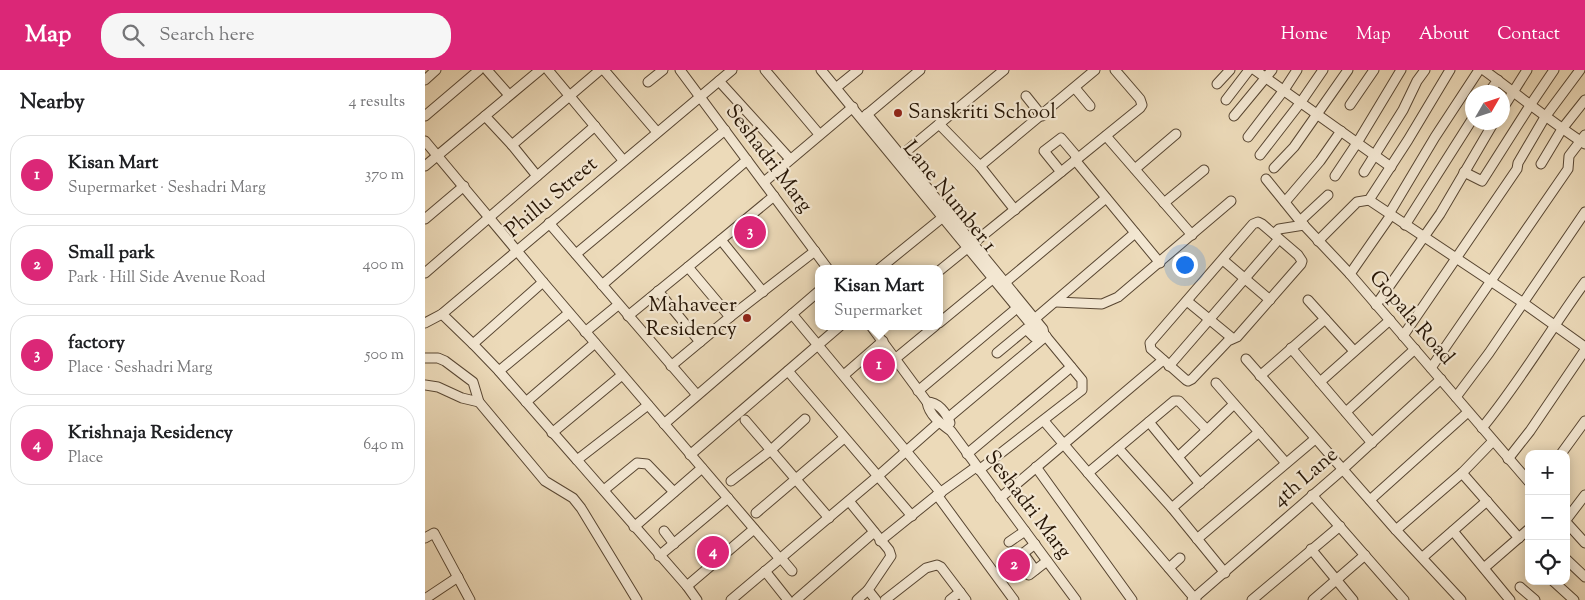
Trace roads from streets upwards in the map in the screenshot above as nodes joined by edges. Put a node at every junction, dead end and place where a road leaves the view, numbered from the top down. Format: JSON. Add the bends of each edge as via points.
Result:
{"nodes":[{"id":1,"x":436,"y":70,"type":"edge"},
{"id":2,"x":479,"y":70,"type":"edge"},
{"id":3,"x":487,"y":70,"type":"edge"},
{"id":4,"x":540,"y":70,"type":"edge"},
{"id":5,"x":548,"y":70,"type":"edge"},
{"id":6,"x":602,"y":70,"type":"edge"},
{"id":7,"x":663,"y":70,"type":"edge"},
{"id":8,"x":680,"y":70,"type":"edge"},
{"id":9,"x":732,"y":70,"type":"edge"},
{"id":10,"x":765,"y":70,"type":"edge"},
{"id":11,"x":821,"y":70,"type":"edge"},
{"id":12,"x":858,"y":70,"type":"edge"},
{"id":13,"x":920,"y":70,"type":"edge"},
{"id":14,"x":1004,"y":70,"type":"edge"},
{"id":15,"x":1095,"y":70,"type":"edge"},
{"id":16,"x":1115,"y":70,"type":"edge"},
{"id":17,"x":1230,"y":70,"type":"edge"},
{"id":18,"x":1249,"y":70,"type":"edge"},
{"id":19,"x":1255,"y":70,"type":"edge"},
{"id":20,"x":1297,"y":70,"type":"edge"},
{"id":21,"x":1323,"y":70,"type":"edge"},
{"id":22,"x":1348,"y":70,"type":"edge"},
{"id":23,"x":1374,"y":70,"type":"edge"},
{"id":24,"x":1401,"y":70,"type":"edge"},
{"id":25,"x":1425,"y":70,"type":"edge"},
{"id":26,"x":1450,"y":70,"type":"edge"},
{"id":27,"x":1479,"y":70,"type":"edge"},
{"id":28,"x":1484,"y":70,"type":"edge"},
{"id":29,"x":1527,"y":70,"type":"edge"},
{"id":30,"x":1554,"y":70,"type":"edge"},
{"id":31,"x":1581,"y":70,"type":"edge"},
{"id":32,"x":1269,"y":73,"type":"edge"},
{"id":33,"x":1497,"y":76,"type":"edge"},
{"id":34,"x":425,"y":80,"type":"edge"},
{"id":35,"x":719,"y":81,"type":"junction"},
{"id":36,"x":648,"y":82,"type":"dead end"},
{"id":37,"x":1217,"y":84,"type":"dead end"},
{"id":38,"x":837,"y":88,"type":"junction"},
{"id":39,"x":1284,"y":90,"type":"junction"},
{"id":40,"x":1078,"y":92,"type":"junction"},
{"id":41,"x":1512,"y":92,"type":"junction"},
{"id":42,"x":509,"y":96,"type":"junction"},
{"id":43,"x":570,"y":96,"type":"junction"},
{"id":44,"x":699,"y":96,"type":"junction"},
{"id":45,"x":1026,"y":96,"type":"dead end"},
{"id":46,"x":1510,"y":96,"type":"edge"},
{"id":47,"x":1225,"y":100,"type":"dead end"},
{"id":48,"x":1585,"y":100,"type":"edge"},
{"id":49,"x":1301,"y":102,"type":"junction"},
{"id":50,"x":1531,"y":104,"type":"junction"},
{"id":51,"x":1350,"y":105,"type":"dead end"},
{"id":52,"x":1090,"y":106,"type":"dead end"},
{"id":53,"x":853,"y":107,"type":"junction"},
{"id":54,"x":1318,"y":114,"type":"junction"},
{"id":55,"x":425,"y":116,"type":"edge"},
{"id":56,"x":485,"y":116,"type":"junction"},
{"id":57,"x":865,"y":116,"type":"junction"},
{"id":58,"x":1042,"y":116,"type":"junction"},
{"id":59,"x":1234,"y":116,"type":"dead end"},
{"id":60,"x":1545,"y":117,"type":"junction"},
{"id":61,"x":939,"y":124,"type":"junction"},
{"id":62,"x":595,"y":126,"type":"junction"},
{"id":63,"x":1562,"y":129,"type":"junction"},
{"id":64,"x":725,"y":130,"type":"junction"},
{"id":65,"x":1465,"y":130,"type":"edge"},
{"id":66,"x":1489,"y":130,"type":"edge"},
{"id":67,"x":1341,"y":131,"type":"junction"},
{"id":68,"x":657,"y":132,"type":"junction"},
{"id":69,"x":819,"y":134,"type":"junction"},
{"id":70,"x":1175,"y":134,"type":"dead end"},
{"id":71,"x":1105,"y":136,"type":"junction"},
{"id":72,"x":1248,"y":137,"type":"dead end"},
{"id":73,"x":1583,"y":140,"type":"edge"},
{"id":74,"x":425,"y":141,"type":"edge"},
{"id":75,"x":1357,"y":144,"type":"junction"},
{"id":76,"x":512,"y":146,"type":"junction"},
{"id":77,"x":1260,"y":155,"type":"dead end"},
{"id":78,"x":437,"y":156,"type":"junction"},
{"id":79,"x":1374,"y":156,"type":"junction"},
{"id":80,"x":899,"y":158,"type":"junction"},
{"id":81,"x":790,"y":159,"type":"junction"},
{"id":82,"x":1077,"y":159,"type":"junction"},
{"id":83,"x":623,"y":160,"type":"junction"},
{"id":84,"x":747,"y":160,"type":"junction"},
{"id":85,"x":1541,"y":164,"type":"dead end"},
{"id":86,"x":425,"y":166,"type":"edge"},
{"id":87,"x":980,"y":166,"type":"junction"},
{"id":88,"x":1391,"y":167,"type":"junction"},
{"id":89,"x":1273,"y":168,"type":"dead end"},
{"id":90,"x":1135,"y":169,"type":"junction"},
{"id":91,"x":1204,"y":170,"type":"dead end"},
{"id":92,"x":1061,"y":172,"type":"junction"},
{"id":93,"x":1363,"y":172,"type":"dead end"},
{"id":94,"x":1464,"y":172,"type":"junction"},
{"id":95,"x":537,"y":176,"type":"junction"},
{"id":96,"x":1335,"y":176,"type":"dead end"},
{"id":97,"x":1266,"y":179,"type":"dead end"},
{"id":98,"x":763,"y":182,"type":"junction"},
{"id":99,"x":464,"y":186,"type":"junction"},
{"id":100,"x":1328,"y":195,"type":"dead end"},
{"id":101,"x":774,"y":196,"type":"junction"},
{"id":102,"x":1106,"y":198,"type":"junction"},
{"id":103,"x":1369,"y":200,"type":"junction"},
{"id":104,"x":1231,"y":201,"type":"dead end"},
{"id":105,"x":1285,"y":202,"type":"junction"},
{"id":106,"x":1164,"y":203,"type":"junction"},
{"id":107,"x":1015,"y":210,"type":"junction"},
{"id":108,"x":1585,"y":212,"type":"edge"},
{"id":109,"x":1390,"y":215,"type":"junction"},
{"id":110,"x":489,"y":217,"type":"junction"},
{"id":111,"x":943,"y":217,"type":"junction"},
{"id":112,"x":425,"y":219,"type":"edge"},
{"id":113,"x":549,"y":223,"type":"junction"},
{"id":114,"x":1302,"y":223,"type":"junction"},
{"id":115,"x":1405,"y":225,"type":"junction"},
{"id":116,"x":1135,"y":233,"type":"junction"},
{"id":117,"x":1192,"y":235,"type":"junction"},
{"id":118,"x":1423,"y":237,"type":"junction"},
{"id":119,"x":1278,"y":238,"type":"junction"},
{"id":120,"x":721,"y":240,"type":"junction"},
{"id":121,"x":1318,"y":241,"type":"junction"},
{"id":122,"x":971,"y":246,"type":"junction"},
{"id":123,"x":517,"y":251,"type":"junction"},
{"id":124,"x":815,"y":251,"type":"junction"},
{"id":125,"x":576,"y":254,"type":"junction"},
{"id":126,"x":1456,"y":258,"type":"junction"},
{"id":127,"x":1223,"y":260,"type":"junction"},
{"id":128,"x":1160,"y":263,"type":"junction"},
{"id":129,"x":825,"y":265,"type":"edge"},
{"id":130,"x":884,"y":265,"type":"edge"},
{"id":131,"x":688,"y":267,"type":"junction"},
{"id":132,"x":943,"y":268,"type":"edge"},
{"id":133,"x":425,"y":273,"type":"edge"},
{"id":134,"x":1350,"y":274,"type":"junction"},
{"id":135,"x":996,"y":276,"type":"junction"},
{"id":136,"x":1244,"y":278,"type":"junction"},
{"id":137,"x":1489,"y":281,"type":"junction"},
{"id":138,"x":543,"y":282,"type":"junction"},
{"id":139,"x":1585,"y":282,"type":"edge"},
{"id":140,"x":1003,"y":284,"type":"junction"},
{"id":141,"x":601,"y":285,"type":"junction"},
{"id":142,"x":658,"y":292,"type":"junction"},
{"id":143,"x":763,"y":292,"type":"junction"},
{"id":144,"x":815,"y":294,"type":"edge"},
{"id":145,"x":1270,"y":300,"type":"junction"},
{"id":146,"x":1308,"y":300,"type":"dead end"},
{"id":147,"x":1187,"y":301,"type":"junction"},
{"id":148,"x":1056,"y":302,"type":"junction"},
{"id":149,"x":1522,"y":302,"type":"junction"},
{"id":150,"x":618,"y":304,"type":"junction"},
{"id":151,"x":1376,"y":305,"type":"junction"},
{"id":152,"x":1017,"y":308,"type":"junction"},
{"id":153,"x":569,"y":313,"type":"junction"},
{"id":154,"x":442,"y":314,"type":"junction"},
{"id":155,"x":792,"y":314,"type":"junction"},
{"id":156,"x":628,"y":316,"type":"junction"},
{"id":157,"x":730,"y":318,"type":"junction"},
{"id":158,"x":1325,"y":318,"type":"junction"},
{"id":159,"x":1209,"y":319,"type":"junction"},
{"id":160,"x":943,"y":320,"type":"edge"},
{"id":161,"x":1390,"y":320,"type":"junction"},
{"id":162,"x":1033,"y":321,"type":"junction"},
{"id":163,"x":425,"y":323,"type":"edge"},
{"id":164,"x":1553,"y":326,"type":"junction"},
{"id":165,"x":835,"y":330,"type":"edge"},
{"id":166,"x":874,"y":330,"type":"edge"},
{"id":167,"x":930,"y":330,"type":"edge"},
{"id":168,"x":585,"y":332,"type":"junction"},
{"id":169,"x":1045,"y":335,"type":"junction"},
{"id":170,"x":1403,"y":336,"type":"junction"},
{"id":171,"x":1232,"y":338,"type":"junction"},
{"id":172,"x":883,"y":341,"type":"junction"},
{"id":173,"x":700,"y":342,"type":"junction"},
{"id":174,"x":595,"y":343,"type":"junction"},
{"id":175,"x":1010,"y":343,"type":"junction"},
{"id":176,"x":473,"y":344,"type":"junction"},
{"id":177,"x":818,"y":345,"type":"junction"},
{"id":178,"x":1291,"y":348,"type":"junction"},
{"id":179,"x":1415,"y":349,"type":"junction"},
{"id":180,"x":1585,"y":349,"type":"edge"},
{"id":181,"x":1354,"y":351,"type":"junction"},
{"id":182,"x":997,"y":353,"type":"dead end"},
{"id":183,"x":1020,"y":355,"type":"junction"},
{"id":184,"x":425,"y":358,"type":"edge"},
{"id":185,"x":895,"y":359,"type":"junction"},
{"id":186,"x":1246,"y":359,"type":"dead end"},
{"id":187,"x":1005,"y":363,"type":"dead end"},
{"id":188,"x":1166,"y":363,"type":"junction"},
{"id":189,"x":671,"y":366,"type":"junction"},
{"id":190,"x":1071,"y":368,"type":"junction"},
{"id":191,"x":1431,"y":368,"type":"junction"},
{"id":192,"x":499,"y":371,"type":"junction"},
{"id":193,"x":787,"y":371,"type":"junction"},
{"id":194,"x":622,"y":375,"type":"junction"},
{"id":195,"x":844,"y":375,"type":"junction"},
{"id":196,"x":1260,"y":376,"type":"junction"},
{"id":197,"x":1441,"y":379,"type":"junction"},
{"id":198,"x":1320,"y":382,"type":"junction"},
{"id":199,"x":1216,"y":383,"type":"dead end"},
{"id":200,"x":425,"y":385,"type":"edge"},
{"id":201,"x":918,"y":391,"type":"junction"},
{"id":202,"x":697,"y":396,"type":"junction"},
{"id":203,"x":1457,"y":397,"type":"junction"},
{"id":204,"x":479,"y":402,"type":"junction"},
{"id":205,"x":526,"y":402,"type":"junction"},
{"id":206,"x":927,"y":402,"type":"junction"},
{"id":207,"x":647,"y":404,"type":"junction"},
{"id":208,"x":1235,"y":404,"type":"junction"},
{"id":209,"x":1346,"y":412,"type":"junction"},
{"id":210,"x":1468,"y":412,"type":"junction"},
{"id":211,"x":948,"y":418,"type":"junction"},
{"id":212,"x":745,"y":420,"type":"dead end"},
{"id":213,"x":805,"y":420,"type":"dead end"},
{"id":214,"x":1044,"y":420,"type":"junction"},
{"id":215,"x":1585,"y":420,"type":"edge"},
{"id":216,"x":938,"y":422,"type":"junction"},
{"id":217,"x":1149,"y":422,"type":"junction"},
{"id":218,"x":664,"y":424,"type":"junction"},
{"id":219,"x":1482,"y":428,"type":"junction"},
{"id":220,"x":1207,"y":430,"type":"junction"},
{"id":221,"x":951,"y":431,"type":"junction"},
{"id":222,"x":1259,"y":432,"type":"junction"},
{"id":223,"x":552,"y":433,"type":"junction"},
{"id":224,"x":845,"y":438,"type":"junction"},
{"id":225,"x":1315,"y":439,"type":"junction"},
{"id":226,"x":1493,"y":441,"type":"junction"},
{"id":227,"x":1372,"y":442,"type":"junction"},
{"id":228,"x":1064,"y":444,"type":"junction"},
{"id":229,"x":1118,"y":448,"type":"junction"},
{"id":230,"x":771,"y":450,"type":"junction"},
{"id":231,"x":1564,"y":450,"type":"edge"},
{"id":232,"x":906,"y":452,"type":"junction"},
{"id":233,"x":691,"y":454,"type":"junction"},
{"id":234,"x":967,"y":454,"type":"junction"},
{"id":235,"x":1178,"y":457,"type":"junction"},
{"id":236,"x":1508,"y":459,"type":"junction"},
{"id":237,"x":577,"y":460,"type":"junction"},
{"id":238,"x":1286,"y":463,"type":"junction"},
{"id":239,"x":1036,"y":467,"type":"junction"},
{"id":240,"x":702,"y":468,"type":"junction"},
{"id":241,"x":978,"y":468,"type":"junction"},
{"id":242,"x":1342,"y":470,"type":"junction"},
{"id":243,"x":1462,"y":472,"type":"junction"},
{"id":244,"x":1088,"y":473,"type":"junction"},
{"id":245,"x":878,"y":476,"type":"junction"},
{"id":246,"x":1525,"y":478,"type":"edge"},
{"id":247,"x":796,"y":479,"type":"junction"},
{"id":248,"x":731,"y":481,"type":"dead end"},
{"id":249,"x":1200,"y":484,"type":"junction"},
{"id":250,"x":604,"y":490,"type":"junction"},
{"id":251,"x":674,"y":492,"type":"junction"},
{"id":252,"x":939,"y":494,"type":"junction"},
{"id":253,"x":1313,"y":495,"type":"junction"},
{"id":254,"x":1585,"y":495,"type":"edge"},
{"id":255,"x":728,"y":498,"type":"junction"},
{"id":256,"x":1000,"y":498,"type":"junction"},
{"id":257,"x":1370,"y":500,"type":"junction"},
{"id":258,"x":849,"y":501,"type":"junction"},
{"id":259,"x":1487,"y":501,"type":"junction"},
{"id":260,"x":1172,"y":508,"type":"junction"},
{"id":261,"x":756,"y":513,"type":"dead end"},
{"id":262,"x":912,"y":516,"type":"junction"},
{"id":263,"x":1570,"y":516,"type":"edge"},
{"id":264,"x":829,"y":518,"type":"junction"},
{"id":265,"x":1340,"y":526,"type":"junction"},
{"id":266,"x":1570,"y":526,"type":"edge"},
{"id":267,"x":634,"y":527,"type":"junction"},
{"id":268,"x":754,"y":528,"type":"junction"},
{"id":269,"x":1025,"y":530,"type":"junction"},
{"id":270,"x":1396,"y":530,"type":"junction"},
{"id":271,"x":664,"y":531,"type":"dead end"},
{"id":272,"x":1453,"y":531,"type":"junction"},
{"id":273,"x":874,"y":532,"type":"junction"},
{"id":274,"x":1525,"y":533,"type":"edge"},
{"id":275,"x":425,"y":538,"type":"edge"},
{"id":276,"x":1519,"y":538,"type":"junction"},
{"id":277,"x":1197,"y":539,"type":"junction"},
{"id":278,"x":880,"y":541,"type":"junction"},
{"id":279,"x":673,"y":542,"type":"junction"},
{"id":280,"x":1009,"y":542,"type":"dead end"},
{"id":281,"x":651,"y":543,"type":"dead end"},
{"id":282,"x":1585,"y":543,"type":"edge"},
{"id":283,"x":1035,"y":544,"type":"junction"},
{"id":284,"x":1311,"y":549,"type":"junction"},
{"id":285,"x":1365,"y":555,"type":"junction"},
{"id":286,"x":659,"y":556,"type":"junction"},
{"id":287,"x":781,"y":558,"type":"junction"},
{"id":288,"x":1180,"y":558,"type":"dead end"},
{"id":289,"x":1423,"y":558,"type":"junction"},
{"id":290,"x":1047,"y":561,"type":"junction"},
{"id":291,"x":1570,"y":563,"type":"edge"},
{"id":292,"x":1169,"y":568,"type":"junction"},
{"id":293,"x":1484,"y":568,"type":"junction"},
{"id":294,"x":792,"y":570,"type":"dead end"},
{"id":295,"x":765,"y":571,"type":"junction"},
{"id":296,"x":1225,"y":573,"type":"junction"},
{"id":297,"x":458,"y":577,"type":"junction"},
{"id":298,"x":1585,"y":577,"type":"edge"},
{"id":299,"x":1336,"y":580,"type":"junction"},
{"id":300,"x":1557,"y":585,"type":"edge"},
{"id":301,"x":687,"y":586,"type":"junction"},
{"id":302,"x":1520,"y":587,"type":"dead end"},
{"id":303,"x":869,"y":590,"type":"junction"},
{"id":304,"x":963,"y":596,"type":"edge"},
{"id":305,"x":1454,"y":598,"type":"edge"},
{"id":306,"x":425,"y":599,"type":"edge"},
{"id":307,"x":1194,"y":599,"type":"edge"},
{"id":308,"x":470,"y":600,"type":"edge"},
{"id":309,"x":637,"y":600,"type":"edge"},
{"id":310,"x":697,"y":600,"type":"edge"},
{"id":311,"x":731,"y":600,"type":"edge"},
{"id":312,"x":788,"y":600,"type":"edge"},
{"id":313,"x":796,"y":600,"type":"edge"},
{"id":314,"x":857,"y":600,"type":"edge"},
{"id":315,"x":876,"y":600,"type":"edge"},
{"id":316,"x":885,"y":600,"type":"edge"},
{"id":317,"x":950,"y":600,"type":"edge"},
{"id":318,"x":1014,"y":600,"type":"edge"},
{"id":319,"x":1076,"y":600,"type":"edge"},
{"id":320,"x":1132,"y":600,"type":"edge"},
{"id":321,"x":1252,"y":600,"type":"edge"},
{"id":322,"x":1313,"y":600,"type":"edge"},
{"id":323,"x":1353,"y":600,"type":"edge"},
{"id":324,"x":1404,"y":600,"type":"edge"},
{"id":325,"x":1510,"y":600,"type":"edge"},
{"id":326,"x":1535,"y":600,"type":"edge"},
{"id":327,"x":1574,"y":600,"type":"edge"}],
"edges":[{"from":1,"to":34,"type":"street"},
{"from":2,"to":55,"type":"street"},
{"from":3,"to":42,"type":"street"},
{"from":4,"to":42,"type":"street"},
{"from":5,"to":43,"type":"street"},
{"from":6,"to":43,"type":"street"},
{"from":6,"to":68,"type":"street"},
{"from":7,"to":36,"type":"street"},
{"from":8,"to":44,"type":"street","name":"Seshadri Marg"},
{"from":9,"to":35,"type":"street","name":"Phillu Street"},
{"from":10,"to":69,"type":"street"},
{"from":11,"to":38,"type":"street"},
{"from":12,"to":38,"type":"street"},
{"from":13,"to":57,"type":"street"},
{"from":14,"to":61,"type":"street"},
{"from":15,"to":40,"type":"street"},
{"from":16,"to":71,"type":"street","via":[[1142,105]]},
{"from":17,"to":37,"type":"street"},
{"from":18,"to":47,"type":"street"},
{"from":19,"to":32,"type":"street"},
{"from":20,"to":39,"type":"street"},
{"from":21,"to":49,"type":"street"},
{"from":22,"to":54,"type":"street"},
{"from":23,"to":51,"type":"street"},
{"from":24,"to":75,"type":"street"},
{"from":25,"to":79,"type":"street"},
{"from":26,"to":88,"type":"street"},
{"from":27,"to":109,"type":"street","via":[[1435,136]]},
{"from":28,"to":33,"type":"street"},
{"from":29,"to":41,"type":"street"},
{"from":30,"to":50,"type":"street"},
{"from":31,"to":60,"type":"street"},
{"from":32,"to":39,"type":"street"},
{"from":32,"to":59,"type":"street"},
{"from":33,"to":41,"type":"street"},
{"from":35,"to":44,"type":"street","name":"Phillu Street"},
{"from":35,"to":81,"type":"street"},
{"from":38,"to":53,"type":"street"},
{"from":39,"to":49,"type":"street"},
{"from":39,"to":72,"type":"street"},
{"from":40,"to":52,"type":"street"},
{"from":40,"to":58,"type":"street"},
{"from":41,"to":46,"type":"street"},
{"from":41,"to":50,"type":"street"},
{"from":42,"to":56,"type":"street"},
{"from":43,"to":62,"type":"street"},
{"from":43,"to":76,"type":"street"},
{"from":44,"to":64,"type":"street","name":"Seshadri Marg"},
{"from":44,"to":68,"type":"street","name":"Phillu Street"},
{"from":45,"to":58,"type":"street"},
{"from":48,"to":63,"type":"street"},
{"from":49,"to":54,"type":"street"},
{"from":49,"to":77,"type":"street"},
{"from":50,"to":60,"type":"street"},
{"from":50,"to":94,"type":"street","via":[[1482,181]]},
{"from":53,"to":57,"type":"street"},
{"from":53,"to":69,"type":"street"},
{"from":54,"to":67,"type":"street"},
{"from":54,"to":89,"type":"street"},
{"from":56,"to":76,"type":"street"},
{"from":56,"to":78,"type":"street"},
{"from":57,"to":80,"type":"street"},
{"from":58,"to":87,"type":"street"},
{"from":60,"to":63,"type":"street"},
{"from":60,"to":126,"type":"street","via":[[1517,169]]},
{"from":61,"to":80,"type":"street"},
{"from":61,"to":87,"type":"street"},
{"from":62,"to":83,"type":"street"},
{"from":62,"to":95,"type":"street"},
{"from":63,"to":73,"type":"street"},
{"from":63,"to":85,"type":"street"},
{"from":64,"to":84,"type":"street","name":"Seshadri Marg"},
{"from":64,"to":125,"type":"street"},
{"from":65,"to":115,"type":"street"},
{"from":66,"to":94,"type":"street"},
{"from":67,"to":75,"type":"street"},
{"from":67,"to":105,"type":"street"},
{"from":68,"to":83,"type":"street","name":"Phillu Street"},
{"from":69,"to":81,"type":"street"},
{"from":70,"to":90,"type":"street"},
{"from":71,"to":82,"type":"street"},
{"from":71,"to":90,"type":"street"},
{"from":73,"to":137,"type":"street","via":[[1569,156],[1568,169]]},
{"from":74,"to":78,"type":"street"},
{"from":75,"to":79,"type":"street"},
{"from":75,"to":96,"type":"street"},
{"from":76,"to":95,"type":"street"},
{"from":78,"to":86,"type":"street"},
{"from":78,"to":99,"type":"street"},
{"from":79,"to":88,"type":"street"},
{"from":79,"to":93,"type":"street"},
{"from":80,"to":111,"type":"street","name":"Lane Number 1"},
{"from":80,"to":122,"type":"street"},
{"from":81,"to":98,"type":"street"},
{"from":82,"to":92,"type":"street"},
{"from":82,"to":92,"type":"street","via":[[1061,138],[1044,151]]},
{"from":82,"to":102,"type":"street"},
{"from":83,"to":113,"type":"street","name":"Phillu Street"},
{"from":84,"to":98,"type":"street","name":"Seshadri Marg"},
{"from":84,"to":141,"type":"street"},
{"from":87,"to":107,"type":"street"},
{"from":88,"to":103,"type":"street"},
{"from":90,"to":106,"type":"street"},
{"from":91,"to":106,"type":"street"},
{"from":92,"to":107,"type":"street"},
{"from":94,"to":118,"type":"street"},
{"from":95,"to":110,"type":"street"},
{"from":97,"to":105,"type":"street","name":"Gopala Road"},
{"from":98,"to":101,"type":"street","name":"Seshadri Marg"},
{"from":99,"to":110,"type":"street"},
{"from":99,"to":112,"type":"street"},
{"from":100,"to":114,"type":"street"},
{"from":101,"to":120,"type":"street"},
{"from":101,"to":124,"type":"street","name":"Seshadri Marg"},
{"from":102,"to":116,"type":"street"},
{"from":102,"to":140,"type":"street"},
{"from":103,"to":109,"type":"street"},
{"from":103,"to":121,"type":"street","via":[[1357,202]]},
{"from":104,"to":117,"type":"street"},
{"from":105,"to":114,"type":"street","name":"Gopala Road"},
{"from":106,"to":117,"type":"street"},
{"from":107,"to":122,"type":"street"},
{"from":108,"to":149,"type":"street"},
{"from":109,"to":115,"type":"street"},
{"from":109,"to":134,"type":"street"},
{"from":110,"to":123,"type":"street"},
{"from":110,"to":133,"type":"street"},
{"from":111,"to":122,"type":"street","name":"Lane Number 1"},
{"from":111,"to":130,"type":"street"},
{"from":113,"to":123,"type":"street","name":"Phillu Street"},
{"from":113,"to":125,"type":"street"},
{"from":114,"to":119,"type":"street","via":[[1287,228],[1287,236]]},
{"from":114,"to":121,"type":"street","name":"Gopala Road"},
{"from":115,"to":118,"type":"street"},
{"from":116,"to":128,"type":"street"},
{"from":116,"to":148,"type":"street"},
{"from":117,"to":128,"type":"street"},
{"from":118,"to":126,"type":"street"},
{"from":118,"to":151,"type":"street"},
{"from":119,"to":127,"type":"street","via":[[1262,224],[1255,223]]},
{"from":119,"to":136,"type":"street"},
{"from":119,"to":145,"type":"street","via":[[1302,261]]},
{"from":120,"to":131,"type":"street"},
{"from":120,"to":143,"type":"street"},
{"from":121,"to":134,"type":"street","name":"Gopala Road"},
{"from":122,"to":132,"type":"street"},
{"from":122,"to":135,"type":"street","name":"Lane Number 1"},
{"from":123,"to":138,"type":"street"},
{"from":123,"to":154,"type":"street","name":"Phillu Street"},
{"from":124,"to":129,"type":"street","name":"Seshadri Marg"},
{"from":124,"to":143,"type":"street"},
{"from":125,"to":141,"type":"street"},
{"from":126,"to":137,"type":"street"},
{"from":126,"to":170,"type":"street"},
{"from":127,"to":136,"type":"street"},
{"from":127,"to":147,"type":"street"},
{"from":128,"to":148,"type":"street","via":[[1118,297],[1102,304]]},
{"from":131,"to":142,"type":"street"},
{"from":131,"to":157,"type":"street"},
{"from":134,"to":151,"type":"street","name":"Gopala Road"},
{"from":135,"to":140,"type":"street","name":"Lane Number 1"},
{"from":135,"to":160,"type":"street"},
{"from":136,"to":145,"type":"street"},
{"from":136,"to":159,"type":"street"},
{"from":137,"to":149,"type":"street"},
{"from":137,"to":191,"type":"street"},
{"from":138,"to":153,"type":"street"},
{"from":138,"to":176,"type":"street"},
{"from":139,"to":164,"type":"street"},
{"from":140,"to":152,"type":"street"},
{"from":140,"to":162,"type":"street"},
{"from":141,"to":150,"type":"street"},
{"from":142,"to":156,"type":"street"},
{"from":142,"to":173,"type":"street"},
{"from":143,"to":157,"type":"street"},
{"from":144,"to":155,"type":"street"},
{"from":145,"to":171,"type":"street","via":[[1237,337]]},
{"from":146,"to":158,"type":"street"},
{"from":147,"to":159,"type":"street"},
{"from":147,"to":188,"type":"street","via":[[1150,343],[1151,349]]},
{"from":148,"to":162,"type":"street"},
{"from":149,"to":164,"type":"street"},
{"from":149,"to":203,"type":"street"},
{"from":150,"to":156,"type":"street"},
{"from":150,"to":168,"type":"street"},
{"from":151,"to":161,"type":"street","name":"Gopala Road"},
{"from":152,"to":162,"type":"street"},
{"from":152,"to":201,"type":"street"},
{"from":153,"to":168,"type":"street"},
{"from":153,"to":192,"type":"street"},
{"from":154,"to":163,"type":"street","name":"Phillu Street"},
{"from":154,"to":176,"type":"street"},
{"from":155,"to":177,"type":"street"},
{"from":155,"to":202,"type":"street"},
{"from":156,"to":189,"type":"street"},
{"from":157,"to":173,"type":"street"},
{"from":158,"to":178,"type":"street"},
{"from":158,"to":181,"type":"street"},
{"from":159,"to":171,"type":"street"},
{"from":159,"to":188,"type":"street"},
{"from":161,"to":170,"type":"street","name":"Gopala Road"},
{"from":161,"to":181,"type":"street"},
{"from":162,"to":169,"type":"street"},
{"from":164,"to":180,"type":"street"},
{"from":164,"to":219,"type":"street"},
{"from":165,"to":177,"type":"street"},
{"from":166,"to":172,"type":"street","name":"Seshadri Marg"},
{"from":167,"to":185,"type":"street"},
{"from":168,"to":174,"type":"street"},
{"from":169,"to":183,"type":"street"},
{"from":169,"to":190,"type":"street"},
{"from":170,"to":179,"type":"street","name":"Gopala Road"},
{"from":171,"to":188,"type":"street","via":[[1190,381]]},
{"from":172,"to":185,"type":"street","name":"Seshadri Marg"},
{"from":172,"to":195,"type":"street"},
{"from":173,"to":189,"type":"street"},
{"from":174,"to":194,"type":"street"},
{"from":174,"to":205,"type":"street"},
{"from":175,"to":182,"type":"street"},
{"from":175,"to":183,"type":"street"},
{"from":175,"to":183,"type":"street","via":[[1028,330],[1035,339]]},
{"from":176,"to":192,"type":"street"},
{"from":177,"to":193,"type":"street"},
{"from":177,"to":195,"type":"street"},
{"from":178,"to":196,"type":"street"},
{"from":178,"to":198,"type":"street"},
{"from":179,"to":191,"type":"street","name":"Gopala Road"},
{"from":179,"to":209,"type":"street"},
{"from":180,"to":236,"type":"street"},
{"from":181,"to":198,"type":"street"},
{"from":183,"to":187,"type":"street"},
{"from":183,"to":211,"type":"street"},
{"from":184,"to":204,"type":"street","via":[[445,361],[468,377],[475,385]]},
{"from":185,"to":201,"type":"street","name":"Seshadri Marg"},
{"from":186,"to":196,"type":"street"},
{"from":188,"to":228,"type":"street"},
{"from":189,"to":202,"type":"street"},
{"from":190,"to":214,"type":"street","via":[[1082,380],[1082,390]]},
{"from":190,"to":234,"type":"street"},
{"from":191,"to":197,"type":"street","name":"Gopala Road"},
{"from":192,"to":205,"type":"street"},
{"from":193,"to":224,"type":"street"},
{"from":193,"to":233,"type":"street"},
{"from":194,"to":207,"type":"street"},
{"from":194,"to":223,"type":"street"},
{"from":195,"to":232,"type":"street"},
{"from":196,"to":225,"type":"street"},
{"from":197,"to":203,"type":"street","name":"Gopala Road"},
{"from":197,"to":227,"type":"street","name":"4th Lane"},
{"from":198,"to":209,"type":"street"},
{"from":199,"to":208,"type":"street"},
{"from":200,"to":204,"type":"street"},
{"from":201,"to":206,"type":"street","name":"Seshadri Marg"},
{"from":202,"to":218,"type":"street"},
{"from":203,"to":210,"type":"street","name":"Gopala Road"},
{"from":204,"to":309,"type":"street","via":[[545,481],[577,503]]},
{"from":205,"to":223,"type":"street"},
{"from":206,"to":211,"type":"street","name":"Seshadri Marg","via":[[933,402]]},
{"from":206,"to":216,"type":"street","name":"Seshadri Marg"},
{"from":207,"to":218,"type":"street"},
{"from":207,"to":237,"type":"street"},
{"from":208,"to":220,"type":"street"},
{"from":208,"to":222,"type":"street"},
{"from":209,"to":227,"type":"street"},
{"from":210,"to":219,"type":"street","name":"Gopala Road"},
{"from":210,"to":257,"type":"street"},
{"from":211,"to":221,"type":"street","name":"Seshadri Marg"},
{"from":212,"to":230,"type":"street"},
{"from":213,"to":230,"type":"street"},
{"from":214,"to":228,"type":"street"},
{"from":214,"to":241,"type":"street"},
{"from":215,"to":231,"type":"street"},
{"from":216,"to":221,"type":"street","name":"Seshadri Marg"},
{"from":216,"to":232,"type":"street"},
{"from":217,"to":220,"type":"street","via":[[1177,400]]},
{"from":217,"to":229,"type":"street"},
{"from":217,"to":235,"type":"street"},
{"from":218,"to":233,"type":"street"},
{"from":219,"to":226,"type":"street","name":"Gopala Road"},
{"from":220,"to":235,"type":"street"},
{"from":221,"to":234,"type":"street","name":"Seshadri Marg"},
{"from":222,"to":238,"type":"street"},
{"from":222,"to":249,"type":"street"},
{"from":223,"to":237,"type":"street"},
{"from":224,"to":245,"type":"street"},
{"from":224,"to":247,"type":"street"},
{"from":225,"to":238,"type":"street"},
{"from":225,"to":242,"type":"street"},
{"from":226,"to":236,"type":"street","name":"Gopala Road"},
{"from":226,"to":243,"type":"street"},
{"from":227,"to":242,"type":"street","name":"4th Lane"},
{"from":228,"to":239,"type":"street"},
{"from":228,"to":244,"type":"street"},
{"from":229,"to":244,"type":"street"},
{"from":229,"to":260,"type":"street"},
{"from":230,"to":247,"type":"street"},
{"from":230,"to":248,"type":"street"},
{"from":232,"to":245,"type":"street"},
{"from":232,"to":252,"type":"street"},
{"from":233,"to":240,"type":"street"},
{"from":234,"to":241,"type":"street","name":"Seshadri Marg"},
{"from":235,"to":249,"type":"street"},
{"from":236,"to":246,"type":"street","name":"Gopala Road"},
{"from":237,"to":250,"type":"street"},
{"from":238,"to":277,"type":"street"},
{"from":239,"to":256,"type":"street"},
{"from":239,"to":320,"type":"street"},
{"from":240,"to":251,"type":"street"},
{"from":240,"to":255,"type":"street"},
{"from":241,"to":252,"type":"street"},
{"from":241,"to":256,"type":"street","name":"Seshadri Marg"},
{"from":242,"to":253,"type":"street","name":"4th Lane"},
{"from":242,"to":257,"type":"street"},
{"from":243,"to":259,"type":"street"},
{"from":243,"to":270,"type":"street"},
{"from":244,"to":292,"type":"street"},
{"from":245,"to":258,"type":"street"},
{"from":245,"to":262,"type":"street"},
{"from":247,"to":261,"type":"street"},
{"from":247,"to":264,"type":"street"},
{"from":249,"to":260,"type":"street"},
{"from":250,"to":251,"type":"street","via":[[637,463],[642,463],[647,464]]},
{"from":250,"to":267,"type":"street"},
{"from":251,"to":267,"type":"street"},
{"from":252,"to":262,"type":"street"},
{"from":252,"to":318,"type":"street"},
{"from":253,"to":265,"type":"street"},
{"from":253,"to":296,"type":"street","name":"4th Lane"},
{"from":254,"to":263,"type":"street"},
{"from":255,"to":268,"type":"street"},
{"from":255,"to":279,"type":"street"},
{"from":256,"to":269,"type":"street","name":"Seshadri Marg"},
{"from":257,"to":270,"type":"street"},
{"from":258,"to":264,"type":"street"},
{"from":258,"to":273,"type":"street"},
{"from":259,"to":272,"type":"street"},
{"from":259,"to":276,"type":"street"},
{"from":260,"to":277,"type":"street"},
{"from":262,"to":278,"type":"street"},
{"from":264,"to":287,"type":"street"},
{"from":265,"to":284,"type":"street"},
{"from":265,"to":285,"type":"street"},
{"from":266,"to":282,"type":"street"},
{"from":267,"to":286,"type":"street"},
{"from":268,"to":287,"type":"street"},
{"from":268,"to":301,"type":"street"},
{"from":269,"to":280,"type":"street"},
{"from":269,"to":283,"type":"street","name":"Seshadri Marg"},
{"from":270,"to":289,"type":"street"},
{"from":271,"to":279,"type":"street"},
{"from":272,"to":289,"type":"street"},
{"from":272,"to":293,"type":"street"},
{"from":273,"to":278,"type":"street"},
{"from":273,"to":313,"type":"street"},
{"from":274,"to":276,"type":"street"},
{"from":275,"to":297,"type":"street","via":[[434,533]]},
{"from":276,"to":293,"type":"street"},
{"from":277,"to":296,"type":"street"},
{"from":278,"to":303,"type":"street","via":[[891,556]]},
{"from":279,"to":281,"type":"street","via":[[659,551]]},
{"from":279,"to":286,"type":"street"},
{"from":283,"to":290,"type":"street","name":"Seshadri Marg"},
{"from":283,"to":290,"type":"street","via":[[1019,556],[1032,573]]},
{"from":284,"to":299,"type":"street"},
{"from":284,"to":321,"type":"street"},
{"from":285,"to":299,"type":"street"},
{"from":285,"to":324,"type":"street"},
{"from":286,"to":301,"type":"street"},
{"from":287,"to":294,"type":"street"},
{"from":287,"to":295,"type":"street"},
{"from":288,"to":292,"type":"street"},
{"from":289,"to":305,"type":"street"},
{"from":290,"to":319,"type":"street","name":"Seshadri Marg"},
{"from":291,"to":298,"type":"street"},
{"from":292,"to":307,"type":"street"},
{"from":293,"to":325,"type":"street"},
{"from":295,"to":311,"type":"street"},
{"from":295,"to":312,"type":"street"},
{"from":296,"to":307,"type":"street","name":"4th Lane"},
{"from":297,"to":306,"type":"street"},
{"from":297,"to":308,"type":"street"},
{"from":299,"to":322,"type":"street"},
{"from":299,"to":323,"type":"street"},
{"from":300,"to":327,"type":"street"},
{"from":301,"to":310,"type":"street"},
{"from":302,"to":326,"type":"street"},
{"from":303,"to":314,"type":"street"},
{"from":303,"to":315,"type":"street"},
{"from":304,"to":316,"type":"street","via":[[941,568],[932,565]]},
{"from":304,"to":317,"type":"street"}]}
